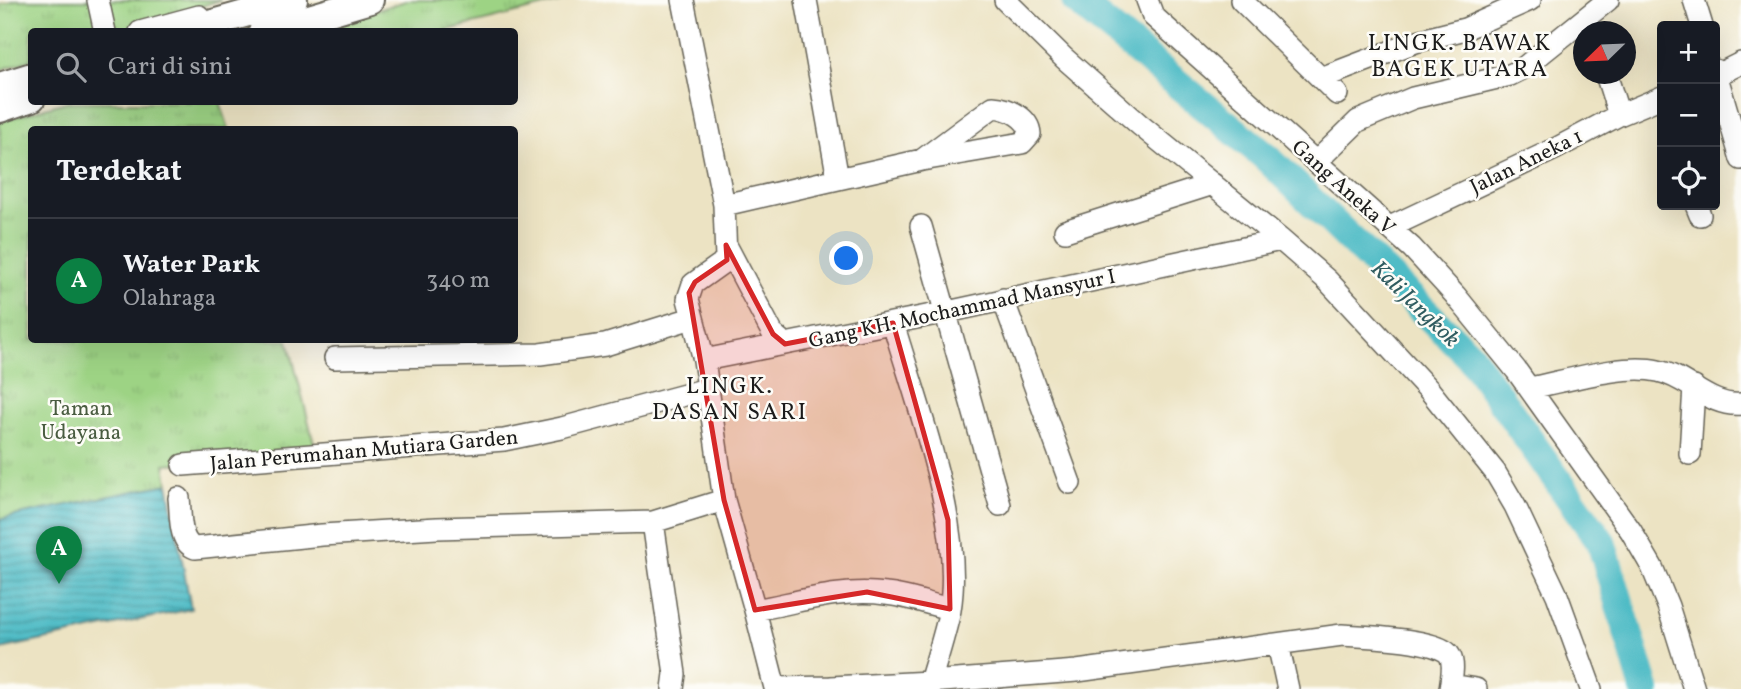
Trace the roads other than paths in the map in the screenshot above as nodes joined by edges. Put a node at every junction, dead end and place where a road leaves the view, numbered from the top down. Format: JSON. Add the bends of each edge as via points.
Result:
{"nodes":[{"id":1,"x":98,"y":0,"type":"edge"},
{"id":2,"x":258,"y":0,"type":"edge"},
{"id":3,"x":294,"y":0,"type":"edge"},
{"id":4,"x":370,"y":0,"type":"edge"},
{"id":5,"x":806,"y":0,"type":"edge"},
{"id":6,"x":1005,"y":0,"type":"edge"},
{"id":7,"x":1147,"y":0,"type":"edge"},
{"id":8,"x":1241,"y":0,"type":"edge"},
{"id":9,"x":1530,"y":0,"type":"edge"},
{"id":10,"x":1608,"y":0,"type":"edge"},
{"id":11,"x":1694,"y":0,"type":"edge"},
{"id":12,"x":688,"y":1,"type":"edge"},
{"id":13,"x":1592,"y":21,"type":"edge"},
{"id":14,"x":1700,"y":21,"type":"edge"},
{"id":15,"x":104,"y":28,"type":"edge"},
{"id":16,"x":155,"y":28,"type":"edge"},
{"id":17,"x":195,"y":28,"type":"edge"},
{"id":18,"x":276,"y":28,"type":"edge"},
{"id":19,"x":1573,"y":34,"type":"edge"},
{"id":20,"x":1741,"y":63,"type":"edge"},
{"id":21,"x":28,"y":65,"type":"edge"},
{"id":22,"x":1720,"y":72,"type":"edge"},
{"id":23,"x":0,"y":74,"type":"edge"},
{"id":24,"x":28,"y":77,"type":"edge"},
{"id":25,"x":1321,"y":78,"type":"junction"},
{"id":26,"x":1609,"y":84,"type":"edge"},
{"id":27,"x":1718,"y":84,"type":"edge"},
{"id":28,"x":0,"y":86,"type":"edge"},
{"id":29,"x":1337,"y":94,"type":"dead end"},
{"id":30,"x":28,"y":99,"type":"edge"},
{"id":31,"x":1657,"y":99,"type":"edge"},
{"id":32,"x":0,"y":109,"type":"edge"},
{"id":33,"x":1619,"y":115,"type":"junction"},
{"id":34,"x":1741,"y":159,"type":"edge"},
{"id":35,"x":922,"y":160,"type":"junction"},
{"id":36,"x":1316,"y":162,"type":"junction"},
{"id":37,"x":838,"y":179,"type":"junction"},
{"id":38,"x":1213,"y":184,"type":"junction"},
{"id":39,"x":724,"y":205,"type":"junction"},
{"id":40,"x":921,"y":226,"type":"dead end"},
{"id":41,"x":1390,"y":227,"type":"junction"},
{"id":42,"x":1065,"y":231,"type":"dead end"},
{"id":43,"x":1281,"y":240,"type":"junction"},
{"id":44,"x":726,"y":244,"type":"junction"},
{"id":45,"x":1003,"y":299,"type":"junction"},
{"id":46,"x":947,"y":312,"type":"junction"},
{"id":47,"x":692,"y":318,"type":"junction"},
{"id":48,"x":893,"y":323,"type":"junction"},
{"id":49,"x":785,"y":344,"type":"junction"},
{"id":50,"x":335,"y":358,"type":"dead end"},
{"id":51,"x":704,"y":359,"type":"junction"},
{"id":52,"x":1694,"y":387,"type":"junction"},
{"id":53,"x":1530,"y":388,"type":"junction"},
{"id":54,"x":707,"y":389,"type":"junction"},
{"id":55,"x":1741,"y":404,"type":"edge"},
{"id":56,"x":1690,"y":454,"type":"dead end"},
{"id":57,"x":183,"y":465,"type":"dead end"},
{"id":58,"x":1070,"y":483,"type":"dead end"},
{"id":59,"x":179,"y":498,"type":"dead end"},
{"id":60,"x":724,"y":500,"type":"junction"},
{"id":61,"x":1000,"y":505,"type":"dead end"},
{"id":62,"x":653,"y":522,"type":"junction"},
{"id":63,"x":950,"y":609,"type":"junction"},
{"id":64,"x":755,"y":610,"type":"junction"},
{"id":65,"x":1278,"y":644,"type":"junction"},
{"id":66,"x":1081,"y":680,"type":"edge"},
{"id":67,"x":930,"y":682,"type":"junction"},
{"id":68,"x":1027,"y":682,"type":"edge"},
{"id":69,"x":1450,"y":687,"type":"edge"},
{"id":70,"x":831,"y":688,"type":"edge"},
{"id":71,"x":673,"y":689,"type":"edge"},
{"id":72,"x":1288,"y":689,"type":"edge"},
{"id":73,"x":1476,"y":689,"type":"edge"},
{"id":74,"x":1591,"y":689,"type":"edge"},
{"id":75,"x":1694,"y":689,"type":"edge"}],
"edges":[{"from":1,"to":15,"type":"street"},
{"from":2,"to":16,"type":"street"},
{"from":3,"to":17,"type":"main road"},
{"from":4,"to":18,"type":"main road"},
{"from":5,"to":37,"type":"street"},
{"from":6,"to":38,"type":"street","via":[[1063,58]]},
{"from":7,"to":36,"type":"street","name":"Gang Aneka V","via":[[1153,16]]},
{"from":8,"to":25,"type":"street"},
{"from":9,"to":25,"type":"street","via":[[1488,20]]},
{"from":10,"to":13,"type":"street"},
{"from":11,"to":14,"type":"street"},
{"from":12,"to":39,"type":"street"},
{"from":19,"to":36,"type":"street","via":[[1510,75],[1413,97],[1358,121]]},
{"from":20,"to":22,"type":"street"},
{"from":21,"to":23,"type":"street"},
{"from":24,"to":28,"type":"main road"},
{"from":25,"to":29,"type":"street"},
{"from":26,"to":33,"type":"street"},
{"from":27,"to":34,"type":"street"},
{"from":30,"to":32,"type":"main road"},
{"from":31,"to":33,"type":"street","name":"Jalan Aneka 1"},
{"from":33,"to":41,"type":"street","name":"Jalan Aneka 1"},
{"from":35,"to":35,"type":"street","via":[[993,107],[1023,119],[1030,128],[1022,143]]},
{"from":35,"to":37,"type":"street"},
{"from":36,"to":41,"type":"street","name":"Gang Aneka V"},
{"from":37,"to":39,"type":"street"},
{"from":38,"to":42,"type":"street"},
{"from":38,"to":43,"type":"street"},
{"from":39,"to":44,"type":"street"},
{"from":40,"to":46,"type":"street"},
{"from":41,"to":53,"type":"street","name":"Gang Aneka V","via":[[1455,296]]},
{"from":43,"to":45,"type":"street","name":"Gang KH. Mochammad Mansyur I"},
{"from":43,"to":74,"type":"street","via":[[1327,280],[1430,391],[1495,472],[1557,595]]},
{"from":44,"to":47,"type":"street","via":[[724,261],[690,290]]},
{"from":44,"to":49,"type":"street","via":[[773,334]]},
{"from":45,"to":46,"type":"street","name":"Gang KH. Mochammad Mansyur I"},
{"from":45,"to":58,"type":"street"},
{"from":46,"to":48,"type":"street","name":"Gang KH. Mochammad Mansyur I"},
{"from":46,"to":61,"type":"street"},
{"from":47,"to":50,"type":"street","via":[[605,345],[540,354]]},
{"from":47,"to":51,"type":"street"},
{"from":48,"to":49,"type":"street","name":"Gang KH. Mochammad Mansyur I"},
{"from":48,"to":63,"type":"street","via":[[948,520]]},
{"from":49,"to":51,"type":"street","name":"Gang KH. Mochammad Mansyur I"},
{"from":51,"to":54,"type":"street"},
{"from":52,"to":53,"type":"street","via":[[1660,371],[1634,369]]},
{"from":52,"to":55,"type":"street","via":[[1721,404]]},
{"from":52,"to":56,"type":"street"},
{"from":53,"to":75,"type":"street","name":"Gang Aneka V","via":[[1652,567]]},
{"from":54,"to":57,"type":"street","name":"Jalan Perumahan Mutiara Garden","via":[[504,440]]},
{"from":54,"to":60,"type":"street"},
{"from":59,"to":62,"type":"street","via":[[184,539],[195,548],[424,529]]},
{"from":60,"to":62,"type":"street"},
{"from":60,"to":64,"type":"street"},
{"from":62,"to":71,"type":"street","via":[[675,674]]},
{"from":63,"to":64,"type":"street","via":[[867,592],[822,595]]},
{"from":63,"to":67,"type":"street"},
{"from":64,"to":70,"type":"street","via":[[775,688]]},
{"from":65,"to":66,"type":"street"},
{"from":65,"to":69,"type":"street","via":[[1342,635],[1441,647],[1453,663]]},
{"from":65,"to":72,"type":"street"},
{"from":66,"to":68,"type":"street"},
{"from":67,"to":68,"type":"street"},
{"from":67,"to":70,"type":"street"},
{"from":69,"to":73,"type":"street"}]}
